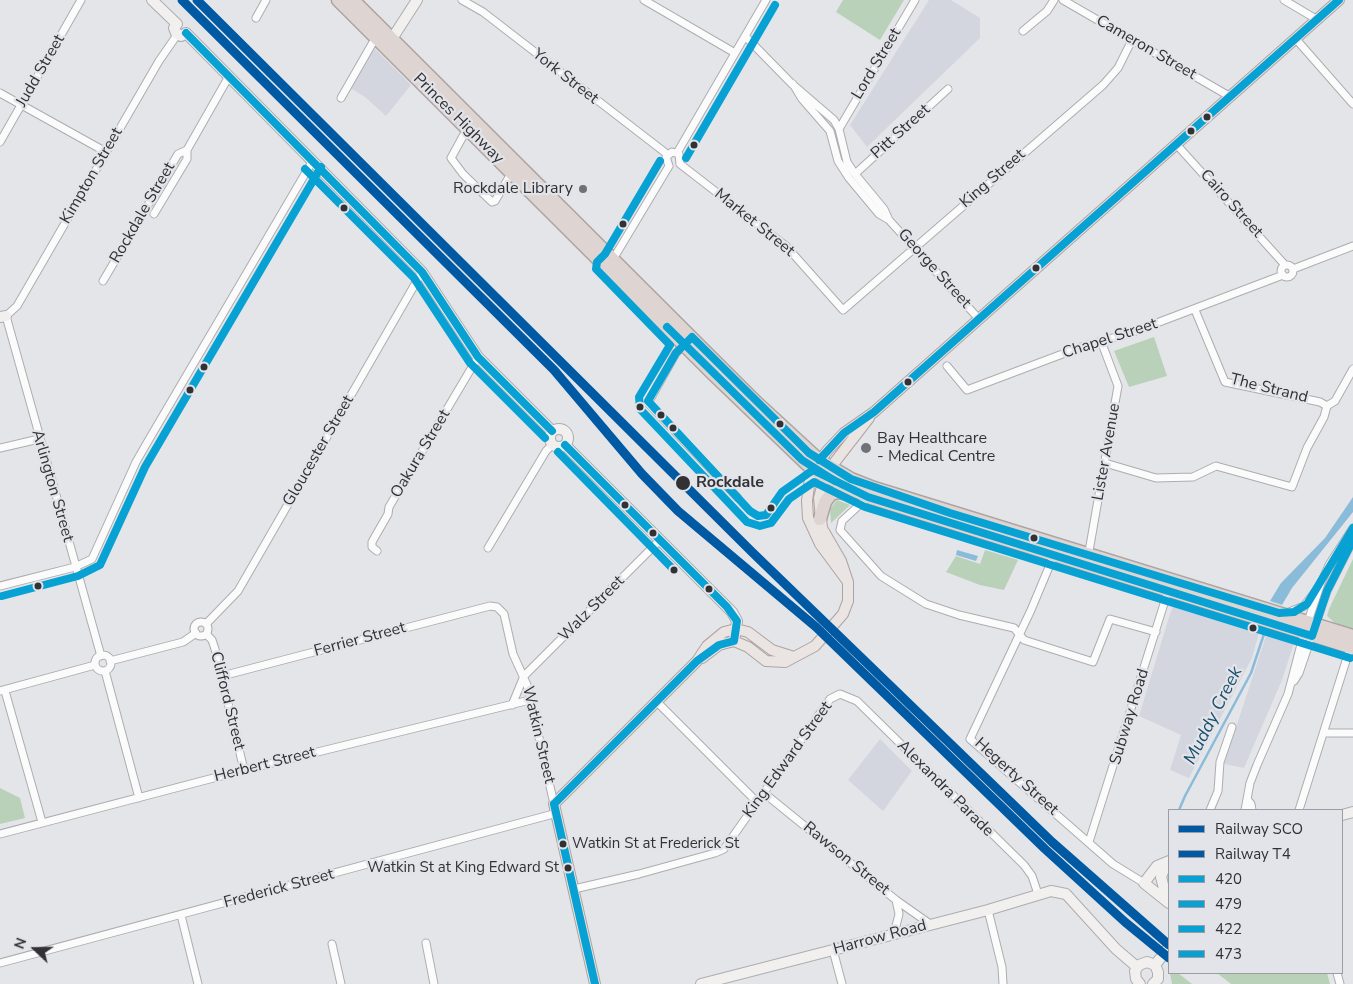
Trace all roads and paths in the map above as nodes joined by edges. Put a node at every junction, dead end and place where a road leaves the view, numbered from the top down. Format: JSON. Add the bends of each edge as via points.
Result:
{"nodes":[{"id":1,"x":81,"y":0,"type":"edge"},
{"id":2,"x":152,"y":0,"type":"edge"},
{"id":3,"x":266,"y":0,"type":"edge"},
{"id":4,"x":338,"y":0,"type":"edge"},
{"id":5,"x":353,"y":0,"type":"edge"},
{"id":6,"x":417,"y":0,"type":"edge"},
{"id":7,"x":462,"y":0,"type":"edge"},
{"id":8,"x":644,"y":0,"type":"edge"},
{"id":9,"x":766,"y":0,"type":"edge"},
{"id":10,"x":915,"y":0,"type":"edge"},
{"id":11,"x":1054,"y":0,"type":"edge"},
{"id":12,"x":1063,"y":0,"type":"edge"},
{"id":13,"x":1284,"y":0,"type":"edge"},
{"id":14,"x":1339,"y":0,"type":"edge"},
{"id":15,"x":256,"y":18,"type":"dead end"},
{"id":16,"x":1316,"y":19,"type":"junction"},
{"id":17,"x":180,"y":30,"type":"junction"},
{"id":18,"x":1023,"y":31,"type":"dead end"},
{"id":19,"x":745,"y":36,"type":"junction"},
{"id":20,"x":376,"y":37,"type":"junction"},
{"id":21,"x":1295,"y":38,"type":"junction"},
{"id":22,"x":1132,"y":40,"type":"junction"},
{"id":23,"x":389,"y":43,"type":"junction"},
{"id":24,"x":735,"y":53,"type":"junction"},
{"id":25,"x":228,"y":78,"type":"junction"},
{"id":26,"x":792,"y":84,"type":"junction"},
{"id":27,"x":948,"y":89,"type":"dead end"},
{"id":28,"x":0,"y":93,"type":"edge"},
{"id":29,"x":1229,"y":96,"type":"junction"},
{"id":30,"x":340,"y":98,"type":"dead end"},
{"id":31,"x":1353,"y":104,"type":"edge"},
{"id":32,"x":21,"y":105,"type":"junction"},
{"id":33,"x":471,"y":124,"type":"junction"},
{"id":34,"x":839,"y":129,"type":"junction"},
{"id":35,"x":0,"y":142,"type":"edge"},
{"id":36,"x":1176,"y":144,"type":"junction"},
{"id":37,"x":187,"y":150,"type":"junction"},
{"id":38,"x":106,"y":152,"type":"junction"},
{"id":39,"x":677,"y":152,"type":"junction"},
{"id":40,"x":667,"y":154,"type":"junction"},
{"id":41,"x":312,"y":162,"type":"junction"},
{"id":42,"x":680,"y":164,"type":"junction"},
{"id":43,"x":669,"y":166,"type":"junction"},
{"id":44,"x":514,"y":168,"type":"junction"},
{"id":45,"x":855,"y":174,"type":"junction"},
{"id":46,"x":154,"y":214,"type":"dead end"},
{"id":47,"x":889,"y":220,"type":"junction"},
{"id":48,"x":915,"y":246,"type":"junction"},
{"id":49,"x":1353,"y":246,"type":"edge"},
{"id":50,"x":610,"y":263,"type":"junction"},
{"id":51,"x":1284,"y":265,"type":"junction"},
{"id":52,"x":1293,"y":269,"type":"junction"},
{"id":53,"x":422,"y":272,"type":"junction"},
{"id":54,"x":1283,"y":275,"type":"junction"},
{"id":55,"x":103,"y":282,"type":"dead end"},
{"id":56,"x":842,"y":310,"type":"joint"},
{"id":57,"x":1194,"y":310,"type":"junction"},
{"id":58,"x":3,"y":317,"type":"edge"},
{"id":59,"x":979,"y":319,"type":"junction"},
{"id":60,"x":688,"y":341,"type":"junction"},
{"id":61,"x":1102,"y":341,"type":"junction"},
{"id":62,"x":478,"y":357,"type":"junction"},
{"id":63,"x":947,"y":366,"type":"dead end"},
{"id":64,"x":1353,"y":369,"type":"edge"},
{"id":65,"x":1327,"y":406,"type":"junction"},
{"id":66,"x":874,"y":412,"type":"junction"},
{"id":67,"x":552,"y":431,"type":"junction"},
{"id":68,"x":39,"y":439,"type":"junction"},
{"id":69,"x":552,"y":445,"type":"junction"},
{"id":70,"x":565,"y":445,"type":"junction"},
{"id":71,"x":0,"y":448,"type":"edge"},
{"id":72,"x":1105,"y":463,"type":"junction"},
{"id":73,"x":816,"y":465,"type":"junction"},
{"id":74,"x":828,"y":472,"type":"junction"},
{"id":75,"x":868,"y":497,"type":"junction"},
{"id":76,"x":738,"y":498,"type":"dead end"},
{"id":77,"x":820,"y":519,"type":"junction"},
{"id":78,"x":1353,"y":528,"type":"edge"},
{"id":79,"x":1353,"y":540,"type":"edge"},
{"id":80,"x":659,"y":541,"type":"junction"},
{"id":81,"x":488,"y":548,"type":"dead end"},
{"id":82,"x":377,"y":551,"type":"dead end"},
{"id":83,"x":1054,"y":555,"type":"junction"},
{"id":84,"x":1087,"y":560,"type":"junction"},
{"id":85,"x":75,"y":567,"type":"junction"},
{"id":86,"x":848,"y":582,"type":"junction"},
{"id":87,"x":1321,"y":583,"type":"junction"},
{"id":88,"x":0,"y":586,"type":"edge"},
{"id":89,"x":1168,"y":591,"type":"junction"},
{"id":90,"x":497,"y":606,"type":"joint"},
{"id":91,"x":1262,"y":614,"type":"junction"},
{"id":92,"x":1277,"y":619,"type":"junction"},
{"id":93,"x":206,"y":624,"type":"junction"},
{"id":94,"x":736,"y":629,"type":"junction"},
{"id":95,"x":1310,"y":629,"type":"junction"},
{"id":96,"x":1156,"y":632,"type":"junction"},
{"id":97,"x":196,"y":633,"type":"junction"},
{"id":98,"x":206,"y":634,"type":"junction"},
{"id":99,"x":1019,"y":634,"type":"junction"},
{"id":100,"x":734,"y":641,"type":"junction"},
{"id":101,"x":1352,"y":644,"type":"edge"},
{"id":102,"x":101,"y":656,"type":"junction"},
{"id":103,"x":794,"y":657,"type":"junction"},
{"id":104,"x":110,"y":661,"type":"junction"},
{"id":105,"x":697,"y":661,"type":"junction"},
{"id":106,"x":95,"y":665,"type":"junction"},
{"id":107,"x":106,"y":671,"type":"junction"},
{"id":108,"x":222,"y":676,"type":"junction"},
{"id":109,"x":524,"y":676,"type":"junction"},
{"id":110,"x":2,"y":691,"type":"edge"},
{"id":111,"x":840,"y":694,"type":"joint"},
{"id":112,"x":530,"y":700,"type":"junction"},
{"id":113,"x":658,"y":702,"type":"junction"},
{"id":114,"x":512,"y":705,"type":"junction"},
{"id":115,"x":1232,"y":727,"type":"dead end"},
{"id":116,"x":1324,"y":733,"type":"junction"},
{"id":117,"x":1353,"y":733,"type":"edge"},
{"id":118,"x":244,"y":770,"type":"junction"},
{"id":119,"x":764,"y":793,"type":"junction"},
{"id":120,"x":139,"y":798,"type":"junction"},
{"id":121,"x":1248,"y":800,"type":"junction"},
{"id":122,"x":757,"y":802,"type":"junction"},
{"id":123,"x":556,"y":808,"type":"junction"},
{"id":124,"x":1210,"y":809,"type":"edge"},
{"id":125,"x":1245,"y":809,"type":"edge"},
{"id":126,"x":1252,"y":809,"type":"edge"},
{"id":127,"x":1299,"y":809,"type":"edge"},
{"id":128,"x":42,"y":822,"type":"junction"},
{"id":129,"x":0,"y":834,"type":"edge"},
{"id":130,"x":1089,"y":842,"type":"junction"},
{"id":131,"x":1168,"y":862,"type":"edge"},
{"id":132,"x":1144,"y":883,"type":"junction"},
{"id":133,"x":574,"y":889,"type":"junction"},
{"id":134,"x":1038,"y":894,"type":"junction"},
{"id":135,"x":896,"y":900,"type":"junction"},
{"id":136,"x":1168,"y":902,"type":"edge"},
{"id":137,"x":988,"y":910,"type":"junction"},
{"id":138,"x":181,"y":915,"type":"junction"},
{"id":139,"x":930,"y":924,"type":"junction"},
{"id":140,"x":894,"y":934,"type":"junction"},
{"id":141,"x":426,"y":943,"type":"dead end"},
{"id":142,"x":332,"y":944,"type":"dead end"},
{"id":143,"x":1168,"y":948,"type":"edge"},
{"id":144,"x":833,"y":950,"type":"junction"},
{"id":145,"x":0,"y":963,"type":"edge"},
{"id":146,"x":1155,"y":965,"type":"junction"},
{"id":147,"x":1137,"y":967,"type":"junction"},
{"id":148,"x":198,"y":984,"type":"edge"},
{"id":149,"x":341,"y":984,"type":"edge"},
{"id":150,"x":434,"y":984,"type":"edge"},
{"id":151,"x":595,"y":984,"type":"edge"},
{"id":152,"x":701,"y":984,"type":"edge"},
{"id":153,"x":842,"y":984,"type":"edge"},
{"id":154,"x":1003,"y":984,"type":"edge"},
{"id":155,"x":1140,"y":984,"type":"edge"},
{"id":156,"x":1153,"y":984,"type":"edge"}],
"edges":[{"from":1,"to":32,"type":"street","name":"Judd Street"},
{"from":2,"to":17,"type":"street"},
{"from":3,"to":15,"type":"street"},
{"from":4,"to":20,"type":"highway","name":"Princes Highway"},
{"from":5,"to":23,"type":"highway","name":"Princes Highway"},
{"from":6,"to":23,"type":"street"},
{"from":7,"to":40,"type":"street","name":"York Street","via":[[483,12]]},
{"from":8,"to":24,"type":"street"},
{"from":9,"to":19,"type":"street"},
{"from":10,"to":34,"type":"street","name":"Lord Street"},
{"from":11,"to":18,"type":"street","via":[[1047,11]]},
{"from":12,"to":22,"type":"street","name":"Cameron Street"},
{"from":13,"to":16,"type":"street"},
{"from":14,"to":16,"type":"main road"},
{"from":16,"to":21,"type":"main road"},
{"from":17,"to":25,"type":"street"},
{"from":17,"to":38,"type":"street","name":"Kimpton Street","via":[[172,38]]},
{"from":19,"to":24,"type":"street"},
{"from":19,"to":26,"type":"street","name":"George Street"},
{"from":20,"to":23,"type":"highway","name":"Princes Highway"},
{"from":20,"to":30,"type":"street"},
{"from":21,"to":29,"type":"main road"},
{"from":21,"to":31,"type":"street"},
{"from":22,"to":29,"type":"street","name":"Cameron Street"},
{"from":22,"to":48,"type":"street","name":"King Street","via":[[1118,68],[1103,84]]},
{"from":23,"to":33,"type":"highway","name":"Princes Highway"},
{"from":24,"to":39,"type":"street"},
{"from":25,"to":37,"type":"street","name":"Rockdale Street"},
{"from":25,"to":41,"type":"street"},
{"from":26,"to":34,"type":"street","name":"George Street","via":[[829,114]]},
{"from":26,"to":47,"type":"street","name":"George Street","via":[[830,131],[838,161],[849,178],[879,214]]},
{"from":27,"to":45,"type":"street","name":"Pitt Street"},
{"from":28,"to":32,"type":"street"},
{"from":29,"to":36,"type":"main road"},
{"from":32,"to":35,"type":"street","name":"Judd Street"},
{"from":32,"to":38,"type":"street"},
{"from":33,"to":44,"type":"highway","name":"Princes Highway"},
{"from":33,"to":44,"type":"street","via":[[451,158],[492,202]]},
{"from":34,"to":45,"type":"street","name":"George Street","via":[[847,162]]},
{"from":36,"to":51,"type":"street","name":"Cairo Street"},
{"from":36,"to":59,"type":"main road"},
{"from":37,"to":46,"type":"street","name":"Rockdale Street","via":[[187,159]]},
{"from":37,"to":55,"type":"street","name":"Rockdale Street","via":[[178,154]]},
{"from":38,"to":58,"type":"street","name":"Kimpton Street","via":[[17,306]]},
{"from":39,"to":40,"type":"street"},
{"from":39,"to":42,"type":"street"},
{"from":40,"to":43,"type":"street"},
{"from":41,"to":53,"type":"street"},
{"from":41,"to":85,"type":"street","via":[[150,436],[96,554]]},
{"from":42,"to":43,"type":"street"},
{"from":42,"to":56,"type":"street","name":"Market Street","via":[[786,246]]},
{"from":43,"to":50,"type":"street"},
{"from":44,"to":50,"type":"highway","name":"Princes Highway"},
{"from":45,"to":47,"type":"street","name":"George Street","via":[[884,209]]},
{"from":47,"to":48,"type":"street","name":"George Street"},
{"from":48,"to":56,"type":"street","name":"King Street"},
{"from":48,"to":59,"type":"street","name":"George Street"},
{"from":49,"to":52,"type":"street"},
{"from":50,"to":60,"type":"highway","name":"Princes Highway"},
{"from":51,"to":52,"type":"street","via":[[1291,265]]},
{"from":51,"to":54,"type":"street","via":[[1281,269]]},
{"from":52,"to":54,"type":"street","via":[[1289,276]]},
{"from":53,"to":62,"type":"street"},
{"from":53,"to":93,"type":"street","name":"Gloucester Street","via":[[238,591]]},
{"from":54,"to":57,"type":"street","name":"Chapel Street"},
{"from":57,"to":61,"type":"street","name":"Chapel Street"},
{"from":57,"to":65,"type":"street","name":"The Strand","via":[[1225,382]]},
{"from":58,"to":68,"type":"street","name":"Arlington Street"},
{"from":59,"to":66,"type":"main road"},
{"from":60,"to":73,"type":"highway","name":"Princes Highway"},
{"from":60,"to":76,"type":"street","via":[[676,353],[648,403]]},
{"from":61,"to":63,"type":"street","name":"Chapel Street","via":[[967,390]]},
{"from":61,"to":72,"type":"street","name":"Lister Avenue","via":[[1118,386]]},
{"from":62,"to":67,"type":"street"},
{"from":62,"to":82,"type":"street","name":"Oakura Street","via":[[389,507],[372,542]]},
{"from":64,"to":65,"type":"street","name":"The Strand","via":[[1335,401]]},
{"from":65,"to":72,"type":"street","name":"The Strand","via":[[1292,487],[1216,466],[1193,477],[1156,478]]},
{"from":66,"to":73,"type":"main road","via":[[844,433]]},
{"from":66,"to":74,"type":"main road"},
{"from":67,"to":69,"type":"street","via":[[549,436]]},
{"from":67,"to":70,"type":"street","via":[[558,429],[567,433]]},
{"from":68,"to":71,"type":"street"},
{"from":68,"to":85,"type":"street","name":"Arlington Street"},
{"from":69,"to":70,"type":"street","via":[[557,448]]},
{"from":69,"to":81,"type":"street"},
{"from":70,"to":80,"type":"street"},
{"from":72,"to":84,"type":"street","name":"Lister Avenue"},
{"from":73,"to":74,"type":"highway","name":"Princes Highway"},
{"from":73,"to":86,"type":"main road","via":[[807,501],[810,524],[820,544]]},
{"from":74,"to":75,"type":"highway","name":"Princes Highway"},
{"from":74,"to":77,"type":"main road","via":[[819,498]]},
{"from":74,"to":84,"type":"highway","name":"Princes Highway"},
{"from":75,"to":77,"type":"highway","via":[[834,492],[826,499]]},
{"from":75,"to":83,"type":"highway","name":"Princes Highway"},
{"from":75,"to":99,"type":"street","via":[[839,527],[881,576],[926,604],[1014,628]]},
{"from":77,"to":86,"type":"main road"},
{"from":78,"to":87,"type":"street"},
{"from":79,"to":95,"type":"street"},
{"from":80,"to":94,"type":"street","via":[[732,612],[737,622]]},
{"from":80,"to":109,"type":"street","name":"Walz Street"},
{"from":83,"to":84,"type":"highway","name":"Princes Highway"},
{"from":83,"to":99,"type":"street","name":"Hegerty Street"},
{"from":84,"to":89,"type":"highway","name":"Princes Highway"},
{"from":84,"to":91,"type":"highway","name":"Princes Highway"},
{"from":85,"to":88,"type":"street"},
{"from":85,"to":102,"type":"street","name":"Arlington Street"},
{"from":86,"to":103,"type":"main road","via":[[848,601],[840,619],[814,646]]},
{"from":87,"to":92,"type":"street","via":[[1304,606]]},
{"from":87,"to":95,"type":"street"},
{"from":89,"to":91,"type":"highway","name":"Princes Highway"},
{"from":89,"to":96,"type":"street","name":"Subway Road"},
{"from":90,"to":108,"type":"street","name":"Ferrier Street"},
{"from":90,"to":109,"type":"street","name":"Watkin Street","via":[[504,614],[513,654]]},
{"from":91,"to":92,"type":"highway","name":"Princes Highway"},
{"from":92,"to":95,"type":"highway","name":"Princes Highway"},
{"from":93,"to":97,"type":"street","via":[[197,624]]},
{"from":93,"to":98,"type":"street"},
{"from":94,"to":100,"type":"street"},
{"from":94,"to":103,"type":"main road","via":[[748,632],[772,650]]},
{"from":94,"to":105,"type":"main road","name":"Frederick Street","via":[[715,639]]},
{"from":95,"to":101,"type":"highway","name":"Princes Highway"},
{"from":95,"to":121,"type":"street","via":[[1299,673],[1257,765]]},
{"from":96,"to":99,"type":"street","via":[[1110,619],[1093,662],[1024,640]]},
{"from":96,"to":130,"type":"street","name":"Subway Road"},
{"from":97,"to":98,"type":"street"},
{"from":97,"to":104,"type":"street","via":[[183,642]]},
{"from":98,"to":108,"type":"street","name":"Clifford Street","via":[[212,640]]},
{"from":99,"to":130,"type":"street","name":"Hegerty Street","via":[[970,739]]},
{"from":100,"to":103,"type":"main road","via":[[775,663]]},
{"from":100,"to":105,"type":"main road","name":"Frederick Street","via":[[719,645]]},
{"from":101,"to":116,"type":"street"},
{"from":102,"to":104,"type":"street"},
{"from":102,"to":106,"type":"street"},
{"from":104,"to":107,"type":"street"},
{"from":105,"to":113,"type":"main road","name":"Frederick Street"},
{"from":106,"to":107,"type":"street"},
{"from":106,"to":110,"type":"street"},
{"from":107,"to":120,"type":"street"},
{"from":108,"to":118,"type":"street","name":"Clifford Street"},
{"from":109,"to":112,"type":"street","name":"Watkin Street"},
{"from":109,"to":114,"type":"street"},
{"from":110,"to":128,"type":"street"},
{"from":111,"to":119,"type":"street","name":"King Edward Street","via":[[830,698]]},
{"from":111,"to":134,"type":"street","name":"Alexandra Parade","via":[[857,701],[1024,865]]},
{"from":112,"to":114,"type":"street","name":"Herbert Street"},
{"from":112,"to":123,"type":"street","name":"Watkin Street"},
{"from":113,"to":122,"type":"street"},
{"from":113,"to":123,"type":"main road","name":"Frederick Street"},
{"from":114,"to":118,"type":"street","name":"Herbert Street"},
{"from":115,"to":124,"type":"street","via":[[1220,762],[1218,791]]},
{"from":116,"to":117,"type":"street"},
{"from":116,"to":127,"type":"street"},
{"from":118,"to":120,"type":"street","name":"Herbert Street"},
{"from":119,"to":122,"type":"street","name":"King Edward Street"},
{"from":119,"to":135,"type":"street","name":"Rawson Street"},
{"from":120,"to":128,"type":"street","name":"Herbert Street"},
{"from":121,"to":125,"type":"street"},
{"from":121,"to":126,"type":"street"},
{"from":122,"to":133,"type":"street","name":"King Edward Street","via":[[728,845],[720,851]]},
{"from":123,"to":133,"type":"main road","name":"Watkin Street"},
{"from":123,"to":138,"type":"street","name":"Frederick Street"},
{"from":128,"to":129,"type":"street","name":"Herbert Street"},
{"from":130,"to":132,"type":"street","name":"Hegerty Street","via":[[1119,868]]},
{"from":131,"to":132,"type":"street","via":[[1157,866]]},
{"from":131,"to":136,"type":"street","via":[[1161,877]]},
{"from":132,"to":136,"type":"street","name":"Hegerty Street"},
{"from":133,"to":151,"type":"main road","name":"Watkin Street"},
{"from":134,"to":137,"type":"street","name":"Harrow Road"},
{"from":134,"to":147,"type":"street","name":"Harrow Road","via":[[1059,891],[1066,894],[1116,949]]},
{"from":135,"to":139,"type":"street","name":"Rawson Street"},
{"from":135,"to":140,"type":"street","via":[[899,914]]},
{"from":137,"to":139,"type":"street","name":"Harrow Road"},
{"from":137,"to":154,"type":"street"},
{"from":138,"to":145,"type":"street","name":"Frederick Street"},
{"from":138,"to":148,"type":"street"},
{"from":139,"to":140,"type":"street","name":"Harrow Road"},
{"from":140,"to":144,"type":"street","name":"Harrow Road"},
{"from":141,"to":150,"type":"street"},
{"from":142,"to":149,"type":"street"},
{"from":143,"to":146,"type":"street"},
{"from":144,"to":152,"type":"street","name":"Harrow Road"},
{"from":144,"to":153,"type":"street"},
{"from":146,"to":147,"type":"street","via":[[1147,962]]},
{"from":146,"to":156,"type":"street","via":[[1158,975]]},
{"from":147,"to":155,"type":"street","via":[[1135,975]]}]}
